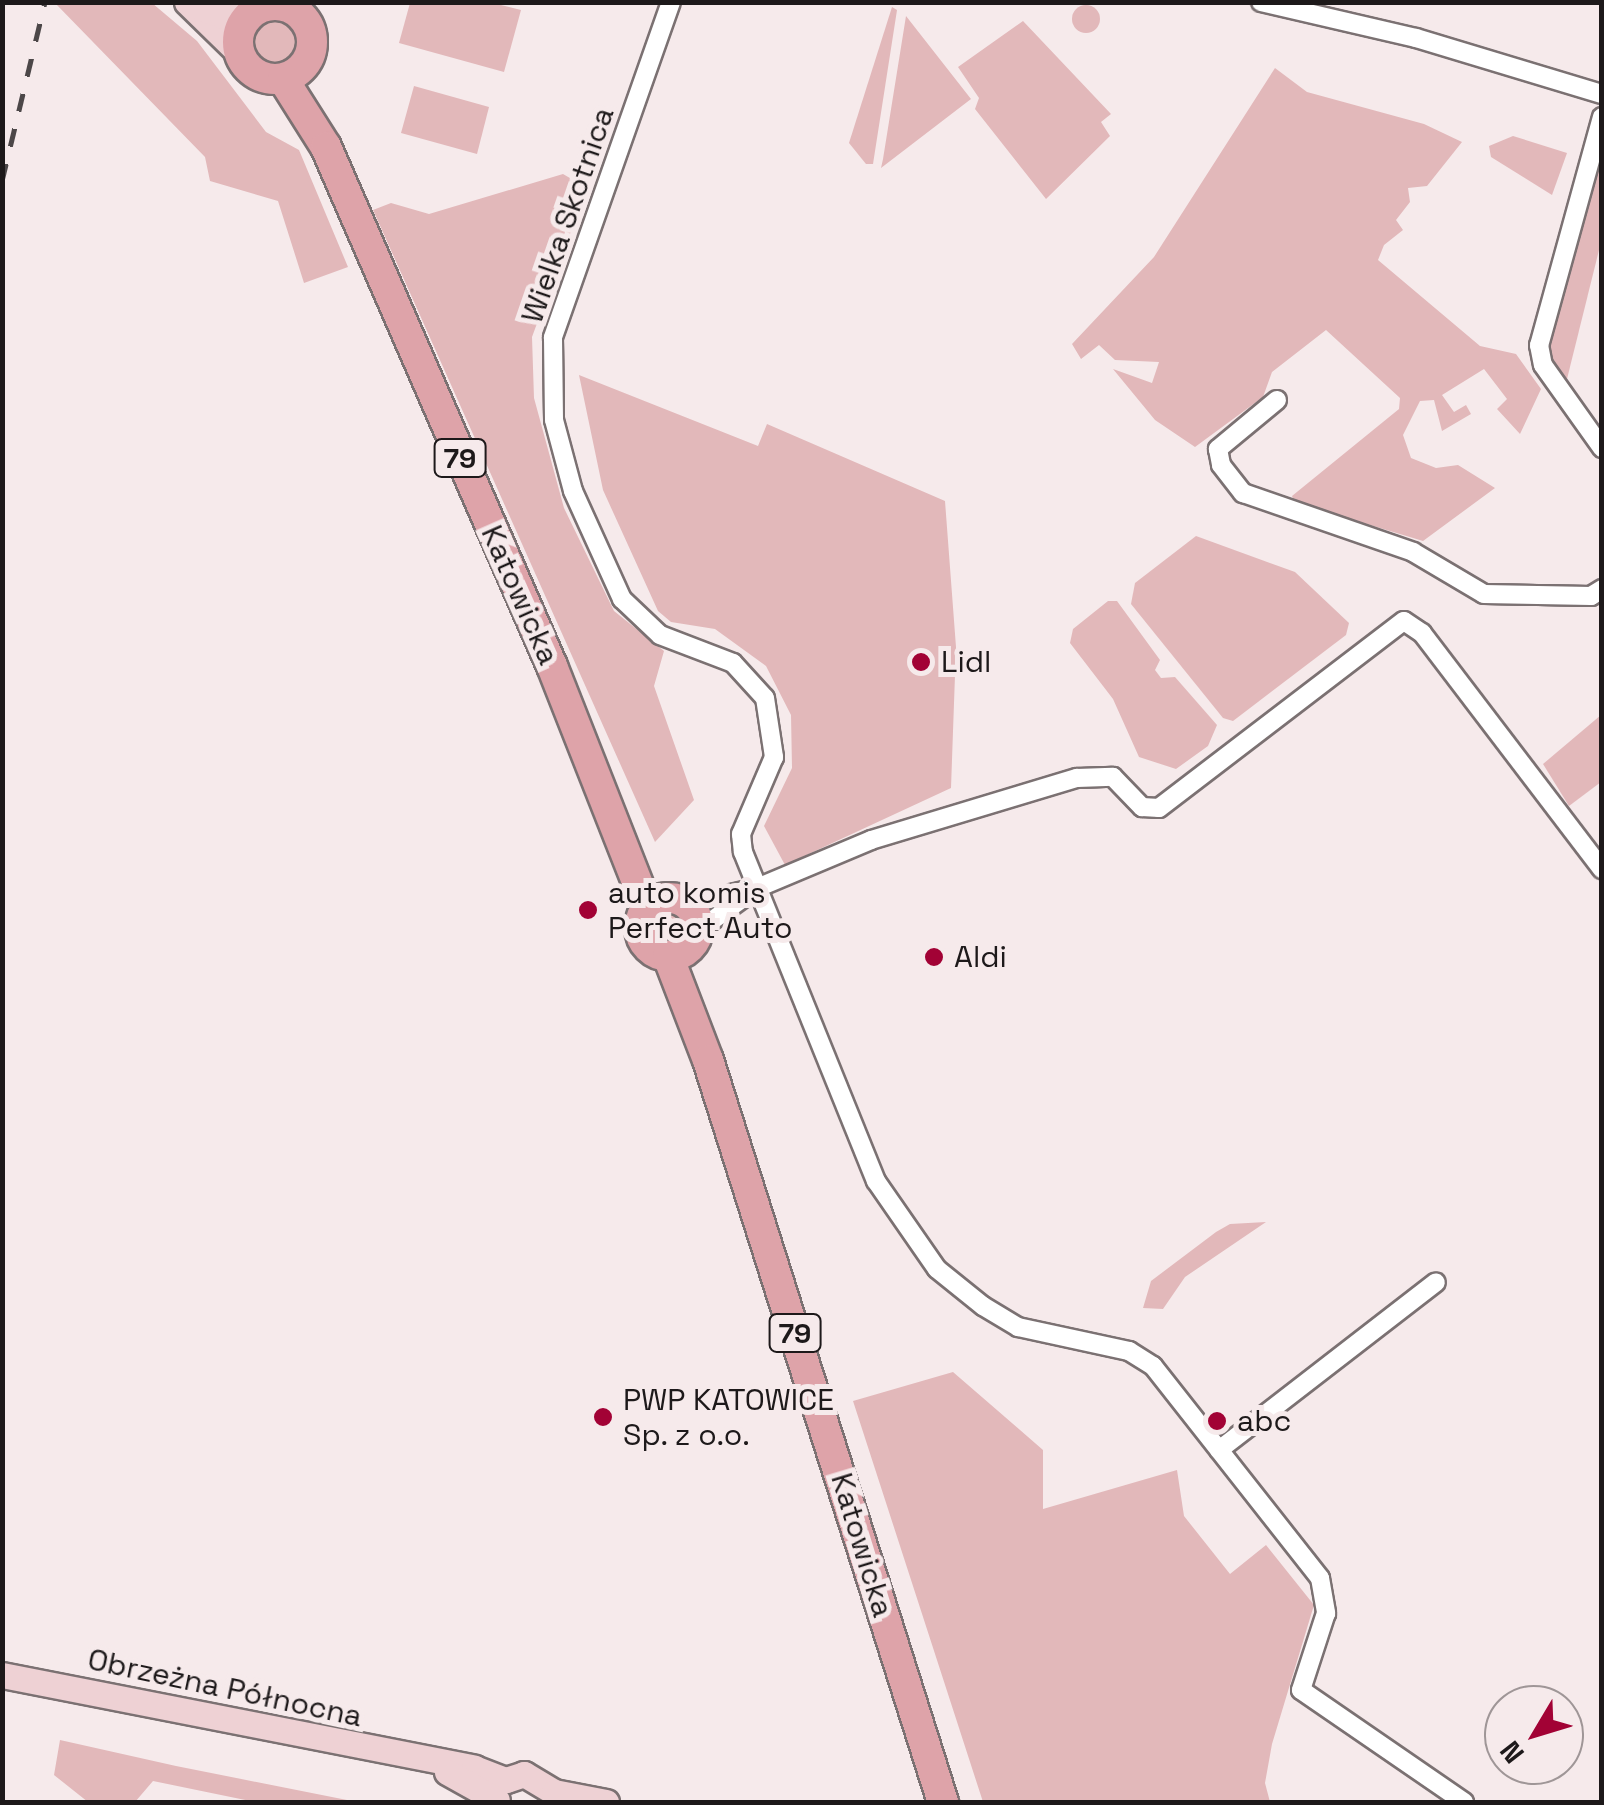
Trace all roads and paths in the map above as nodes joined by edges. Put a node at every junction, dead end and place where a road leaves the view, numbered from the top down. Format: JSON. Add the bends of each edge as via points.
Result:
{"nodes":[{"id":1,"x":187,"y":2,"type":"edge"},
{"id":2,"x":672,"y":2,"type":"edge"},
{"id":3,"x":1261,"y":2,"type":"edge"},
{"id":4,"x":258,"y":6,"type":"edge"},
{"id":5,"x":291,"y":6,"type":"edge"},
{"id":6,"x":1312,"y":8,"type":"edge"},
{"id":7,"x":238,"y":52,"type":"junction"},
{"id":8,"x":294,"y":71,"type":"junction"},
{"id":9,"x":1602,"y":94,"type":"edge"},
{"id":10,"x":1602,"y":117,"type":"edge"},
{"id":11,"x":1276,"y":400,"type":"dead end"},
{"id":12,"x":1602,"y":448,"type":"edge"},
{"id":13,"x":1602,"y":589,"type":"edge"},
{"id":14,"x":1602,"y":869,"type":"edge"},
{"id":15,"x":757,"y":888,"type":"junction"},
{"id":16,"x":677,"y":924,"type":"junction"},
{"id":17,"x":1436,"y":1282,"type":"dead end"},
{"id":18,"x":1219,"y":1450,"type":"junction"},
{"id":19,"x":2,"y":1675,"type":"edge"},
{"id":20,"x":932,"y":1764,"type":"junction"},
{"id":21,"x":500,"y":1794,"type":"edge"},
{"id":22,"x":542,"y":1794,"type":"edge"},
{"id":23,"x":606,"y":1802,"type":"edge"},
{"id":24,"x":930,"y":1802,"type":"edge"},
{"id":25,"x":944,"y":1802,"type":"edge"},
{"id":26,"x":1464,"y":1802,"type":"edge"}],
"edges":[{"from":1,"to":4,"type":"street","via":[[222,16]]},
{"from":1,"to":7,"type":"street"},
{"from":2,"to":15,"type":"street","name":"Wielka Skotnica","via":[[562,304],[549,380],[573,492],[622,599],[660,635],[733,663],[765,698],[774,757],[742,834]]},
{"from":3,"to":6,"type":"street"},
{"from":4,"to":5,"type":"main road","number":"79"},
{"from":4,"to":7,"type":"main road","via":[[240,28]]},
{"from":5,"to":8,"type":"main road","number":"79","via":[[309,28]]},
{"from":6,"to":9,"type":"street"},
{"from":7,"to":8,"type":"main road","via":[[251,72]]},
{"from":8,"to":16,"type":"main road","name":"Katowicka","number":"79","via":[[595,768]]},
{"from":10,"to":12,"type":"street","via":[[1539,345],[1543,365]]},
{"from":11,"to":13,"type":"street","via":[[1218,449],[1220,465],[1243,493],[1413,552],[1484,594],[1591,596]]},
{"from":14,"to":15,"type":"street","via":[[1422,633],[1404,621],[1159,808],[1142,807],[1113,776],[1095,774],[905,827]]},
{"from":15,"to":16,"type":"street"},
{"from":15,"to":16,"type":"street"},
{"from":15,"to":18,"type":"street","name":"Wielka Skotnica","via":[[876,1181],[904,1230],[937,1269],[1018,1327],[1140,1356]]},
{"from":16,"to":20,"type":"main road","name":"Katowicka","number":"79","via":[[708,1060]]},
{"from":17,"to":18,"type":"street"},
{"from":18,"to":26,"type":"street","name":"Wielka Skotnica","via":[[1320,1578],[1327,1597],[1301,1690]]},
{"from":19,"to":21,"type":"street","name":"Obrzeżna Północna","via":[[434,1765]]},
{"from":20,"to":24,"type":"street"},
{"from":20,"to":25,"type":"main road","name":"Katowicka","number":"79"},
{"from":21,"to":22,"type":"street","name":"Obrzeżna Północna","via":[[524,1774]]},
{"from":22,"to":23,"type":"street","name":"Obrzeżna Północna"}]}
